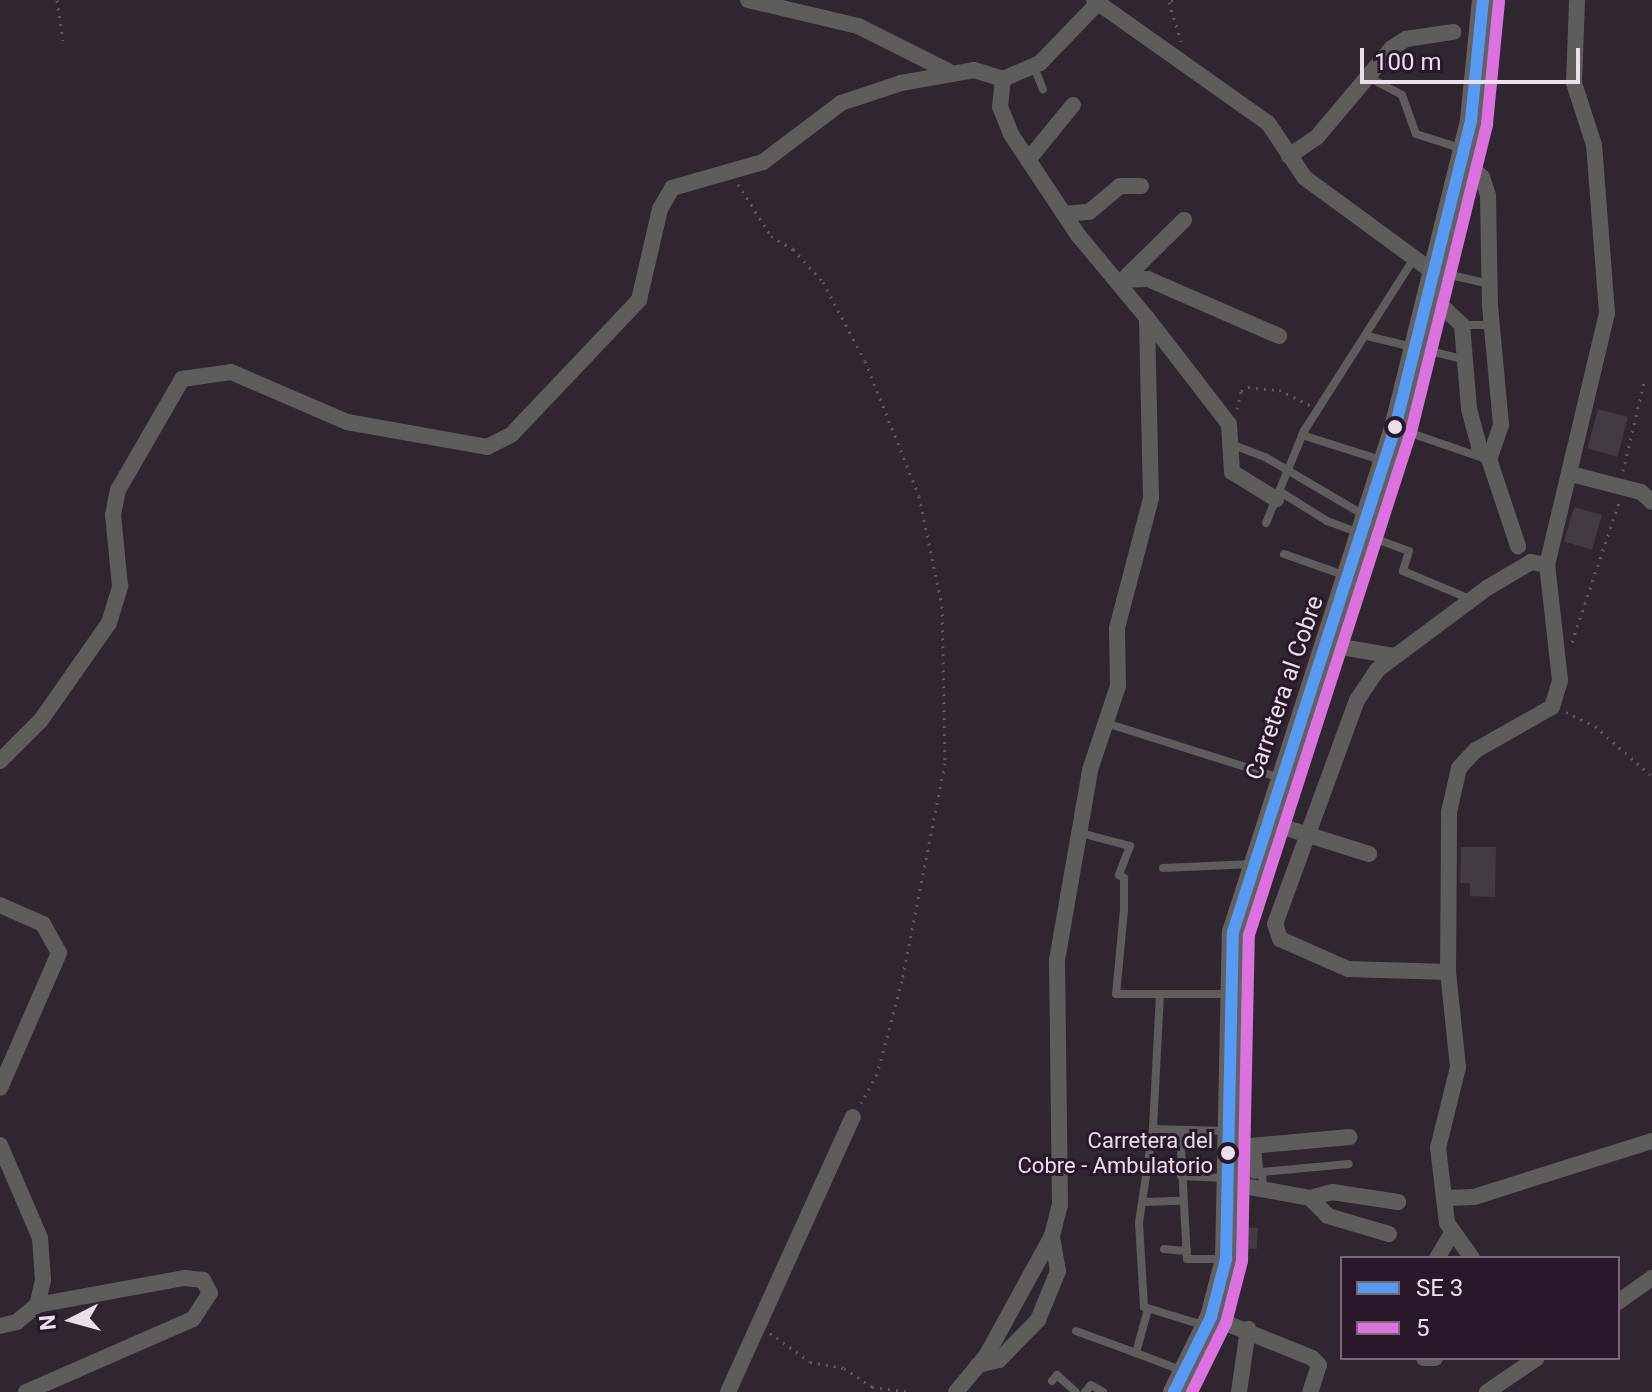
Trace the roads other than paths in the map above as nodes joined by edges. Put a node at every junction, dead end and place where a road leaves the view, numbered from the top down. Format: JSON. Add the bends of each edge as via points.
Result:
{"nodes":[{"id":1,"x":748,"y":0,"type":"edge"},
{"id":2,"x":1483,"y":0,"type":"edge"},
{"id":3,"x":1577,"y":0,"type":"edge"},
{"id":4,"x":1096,"y":2,"type":"edge"},
{"id":5,"x":1453,"y":32,"type":"dead end"},
{"id":6,"x":1034,"y":67,"type":"junction"},
{"id":7,"x":948,"y":71,"type":"junction"},
{"id":8,"x":1003,"y":79,"type":"junction"},
{"id":9,"x":1372,"y":79,"type":"junction"},
{"id":10,"x":1043,"y":89,"type":"dead end"},
{"id":11,"x":1073,"y":105,"type":"dead end"},
{"id":12,"x":1463,"y":154,"type":"junction"},
{"id":13,"x":1289,"y":156,"type":"junction"},
{"id":14,"x":1028,"y":160,"type":"junction"},
{"id":15,"x":1141,"y":186,"type":"dead end"},
{"id":16,"x":1064,"y":214,"type":"junction"},
{"id":17,"x":1184,"y":220,"type":"dead end"},
{"id":18,"x":1425,"y":275,"type":"junction"},
{"id":19,"x":1122,"y":278,"type":"junction"},
{"id":20,"x":1491,"y":284,"type":"junction"},
{"id":21,"x":1147,"y":318,"type":"junction"},
{"id":22,"x":1462,"y":325,"type":"junction"},
{"id":23,"x":1495,"y":325,"type":"junction"},
{"id":24,"x":1279,"y":336,"type":"dead end"},
{"id":25,"x":1367,"y":336,"type":"junction"},
{"id":26,"x":1414,"y":350,"type":"junction"},
{"id":27,"x":1175,"y":356,"type":"junction"},
{"id":28,"x":1467,"y":360,"type":"junction"},
{"id":29,"x":1145,"y":375,"type":"junction"},
{"id":30,"x":1395,"y":428,"type":"junction"},
{"id":31,"x":1302,"y":435,"type":"junction"},
{"id":32,"x":1231,"y":444,"type":"junction"},
{"id":33,"x":1489,"y":459,"type":"junction"},
{"id":34,"x":1386,"y":461,"type":"junction"},
{"id":35,"x":1288,"y":470,"type":"junction"},
{"id":36,"x":1571,"y":474,"type":"junction"},
{"id":37,"x":1277,"y":495,"type":"junction"},
{"id":38,"x":1652,"y":502,"type":"edge"},
{"id":39,"x":1266,"y":523,"type":"dead end"},
{"id":40,"x":1366,"y":526,"type":"junction"},
{"id":41,"x":1518,"y":546,"type":"dead end"},
{"id":42,"x":1284,"y":554,"type":"dead end"},
{"id":43,"x":1547,"y":565,"type":"junction"},
{"id":44,"x":1350,"y":578,"type":"junction"},
{"id":45,"x":1470,"y":599,"type":"junction"},
{"id":46,"x":1329,"y":645,"type":"junction"},
{"id":47,"x":1395,"y":656,"type":"junction"},
{"id":48,"x":1106,"y":723,"type":"junction"},
{"id":49,"x":0,"y":761,"type":"edge"},
{"id":50,"x":1281,"y":779,"type":"junction"},
{"id":51,"x":1267,"y":822,"type":"junction"},
{"id":52,"x":1077,"y":832,"type":"junction"},
{"id":53,"x":1308,"y":835,"type":"junction"},
{"id":54,"x":1369,"y":854,"type":"dead end"},
{"id":55,"x":1254,"y":864,"type":"junction"},
{"id":56,"x":1163,"y":868,"type":"dead end"},
{"id":57,"x":0,"y":905,"type":"edge"},
{"id":58,"x":1448,"y":972,"type":"junction"},
{"id":59,"x":1160,"y":994,"type":"junction"},
{"id":60,"x":1228,"y":994,"type":"junction"},
{"id":61,"x":0,"y":1088,"type":"edge"},
{"id":62,"x":853,"y":1117,"type":"road end"},
{"id":63,"x":1153,"y":1129,"type":"junction"},
{"id":64,"x":1180,"y":1130,"type":"junction"},
{"id":65,"x":1349,"y":1137,"type":"dead end"},
{"id":66,"x":1228,"y":1140,"type":"junction"},
{"id":67,"x":1652,"y":1141,"type":"edge"},
{"id":68,"x":0,"y":1145,"type":"edge"},
{"id":69,"x":1253,"y":1146,"type":"junction"},
{"id":70,"x":1349,"y":1164,"type":"dead end"},
{"id":71,"x":1255,"y":1171,"type":"dead end"},
{"id":72,"x":1181,"y":1176,"type":"junction"},
{"id":73,"x":1228,"y":1181,"type":"junction"},
{"id":74,"x":1263,"y":1190,"type":"junction"},
{"id":75,"x":1310,"y":1198,"type":"junction"},
{"id":76,"x":1445,"y":1198,"type":"junction"},
{"id":77,"x":1181,"y":1201,"type":"junction"},
{"id":78,"x":1143,"y":1202,"type":"junction"},
{"id":79,"x":1398,"y":1202,"type":"dead end"},
{"id":80,"x":1389,"y":1234,"type":"dead end"},
{"id":81,"x":1451,"y":1235,"type":"junction"},
{"id":82,"x":1052,"y":1236,"type":"junction"},
{"id":83,"x":1164,"y":1249,"type":"dead end"},
{"id":84,"x":1187,"y":1251,"type":"junction"},
{"id":85,"x":1438,"y":1256,"type":"edge"},
{"id":86,"x":1470,"y":1256,"type":"edge"},
{"id":87,"x":1226,"y":1259,"type":"junction"},
{"id":88,"x":1652,"y":1278,"type":"edge"},
{"id":89,"x":1620,"y":1301,"type":"edge"},
{"id":90,"x":37,"y":1305,"type":"junction"},
{"id":91,"x":1148,"y":1309,"type":"junction"},
{"id":92,"x":1209,"y":1322,"type":"junction"},
{"id":93,"x":0,"y":1326,"type":"edge"},
{"id":94,"x":1248,"y":1329,"type":"junction"},
{"id":95,"x":1076,"y":1331,"type":"dead end"},
{"id":96,"x":1136,"y":1353,"type":"junction"},
{"id":97,"x":1534,"y":1360,"type":"edge"},
{"id":98,"x":978,"y":1365,"type":"junction"},
{"id":99,"x":1185,"y":1372,"type":"junction"},
{"id":100,"x":1052,"y":1381,"type":"dead end"},
{"id":101,"x":26,"y":1392,"type":"edge"},
{"id":102,"x":728,"y":1392,"type":"edge"},
{"id":103,"x":956,"y":1392,"type":"edge"},
{"id":104,"x":1076,"y":1392,"type":"edge"},
{"id":105,"x":1085,"y":1392,"type":"edge"},
{"id":106,"x":1103,"y":1392,"type":"edge"},
{"id":107,"x":1174,"y":1392,"type":"edge"},
{"id":108,"x":1239,"y":1392,"type":"edge"},
{"id":109,"x":1310,"y":1392,"type":"edge"},
{"id":110,"x":1487,"y":1392,"type":"edge"}],
"edges":[{"from":1,"to":7,"type":"street","via":[[858,26]]},
{"from":2,"to":12,"type":"street","name":"Carretera al Cobre"},
{"from":3,"to":36,"type":"street","via":[[1574,83],[1594,145],[1607,313]]},
{"from":4,"to":6,"type":"street"},
{"from":4,"to":13,"type":"street","via":[[1268,123]]},
{"from":5,"to":9,"type":"street","via":[[1406,39]]},
{"from":6,"to":8,"type":"street"},
{"from":6,"to":10,"type":"lane"},
{"from":7,"to":8,"type":"street","via":[[974,70]]},
{"from":7,"to":49,"type":"street","via":[[841,103],[763,162],[735,175],[682,181],[672,188],[660,209],[639,300],[512,434],[493,444],[473,447],[347,422],[231,372],[182,379],[118,490],[113,515],[120,586],[109,623],[41,720]]},
{"from":8,"to":14,"type":"street","via":[[1003,122]]},
{"from":9,"to":12,"type":"lane","via":[[1402,95],[1416,134]]},
{"from":9,"to":13,"type":"street","via":[[1317,137]]},
{"from":11,"to":14,"type":"street"},
{"from":12,"to":18,"type":"street","name":"Carretera al Cobre"},
{"from":12,"to":20,"type":"street","via":[[1487,186]]},
{"from":13,"to":18,"type":"street","via":[[1305,178]]},
{"from":14,"to":16,"type":"street"},
{"from":15,"to":16,"type":"street","via":[[1120,186],[1089,212]]},
{"from":16,"to":19,"type":"street"},
{"from":17,"to":19,"type":"street"},
{"from":18,"to":20,"type":"lane"},
{"from":18,"to":22,"type":"street"},
{"from":18,"to":25,"type":"lane"},
{"from":18,"to":26,"type":"street","name":"Carretera al Cobre"},
{"from":19,"to":21,"type":"street"},
{"from":19,"to":24,"type":"street"},
{"from":20,"to":23,"type":"street"},
{"from":21,"to":27,"type":"street"},
{"from":21,"to":29,"type":"street"},
{"from":22,"to":23,"type":"lane"},
{"from":22,"to":28,"type":"street"},
{"from":23,"to":33,"type":"street","via":[[1501,425]]},
{"from":25,"to":26,"type":"lane"},
{"from":25,"to":31,"type":"lane"},
{"from":26,"to":28,"type":"lane"},
{"from":26,"to":30,"type":"street","name":"Carretera al Cobre"},
{"from":27,"to":29,"type":"street","via":[[1153,361]]},
{"from":27,"to":32,"type":"street","via":[[1229,424]]},
{"from":28,"to":33,"type":"street","via":[[1469,409],[1479,447]]},
{"from":29,"to":48,"type":"street","via":[[1151,498],[1117,628],[1120,666]]},
{"from":30,"to":33,"type":"lane"},
{"from":30,"to":34,"type":"street","name":"Carretera al Cobre"},
{"from":31,"to":34,"type":"lane"},
{"from":31,"to":35,"type":"lane"},
{"from":32,"to":35,"type":"lane"},
{"from":32,"to":37,"type":"street","via":[[1232,472]]},
{"from":33,"to":41,"type":"street"},
{"from":34,"to":40,"type":"street","name":"Carretera al Cobre"},
{"from":35,"to":37,"type":"lane"},
{"from":35,"to":40,"type":"lane"},
{"from":36,"to":38,"type":"street","via":[[1630,489]]},
{"from":36,"to":43,"type":"street"},
{"from":37,"to":39,"type":"lane"},
{"from":37,"to":40,"type":"lane"},
{"from":40,"to":44,"type":"street","name":"Carretera al Cobre"},
{"from":40,"to":45,"type":"lane","via":[[1409,551],[1403,571]]},
{"from":42,"to":44,"type":"lane"},
{"from":43,"to":45,"type":"street","via":[[1531,562]]},
{"from":43,"to":58,"type":"street","via":[[1558,661],[1552,707],[1476,750],[1455,777],[1449,812]]},
{"from":44,"to":46,"type":"street","name":"Carretera al Cobre"},
{"from":45,"to":47,"type":"street"},
{"from":46,"to":47,"type":"street"},
{"from":46,"to":50,"type":"street","name":"Carretera al Cobre"},
{"from":47,"to":53,"type":"street","via":[[1357,700]]},
{"from":48,"to":50,"type":"lane"},
{"from":48,"to":52,"type":"street"},
{"from":50,"to":51,"type":"street","name":"Carretera al Cobre"},
{"from":51,"to":53,"type":"street"},
{"from":51,"to":55,"type":"street","name":"Carretera al Cobre"},
{"from":52,"to":59,"type":"lane","via":[[1130,846],[1119,875],[1124,878],[1124,910],[1116,994]]},
{"from":52,"to":82,"type":"street","via":[[1057,960],[1060,1205]]},
{"from":53,"to":54,"type":"street"},
{"from":53,"to":58,"type":"street","via":[[1275,924],[1280,939],[1348,969]]},
{"from":55,"to":56,"type":"lane"},
{"from":55,"to":60,"type":"street","name":"Carretera al Cobre","via":[[1233,932]]},
{"from":57,"to":61,"type":"street","via":[[43,924],[59,953]]},
{"from":58,"to":76,"type":"street","via":[[1458,1067],[1439,1126]]},
{"from":59,"to":60,"type":"lane"},
{"from":59,"to":63,"type":"lane"},
{"from":60,"to":66,"type":"street","name":"Carretera al Cobre"},
{"from":62,"to":102,"type":"street"},
{"from":63,"to":64,"type":"lane"},
{"from":63,"to":78,"type":"lane"},
{"from":64,"to":66,"type":"lane"},
{"from":64,"to":72,"type":"lane"},
{"from":65,"to":69,"type":"street"},
{"from":66,"to":69,"type":"street"},
{"from":66,"to":73,"type":"street","name":"Carretera al Cobre"},
{"from":67,"to":76,"type":"street","via":[[1474,1197]]},
{"from":68,"to":90,"type":"street","via":[[40,1238],[43,1280]]},
{"from":69,"to":71,"type":"street"},
{"from":70,"to":74,"type":"lane","via":[[1262,1172]]},
{"from":72,"to":73,"type":"lane"},
{"from":72,"to":77,"type":"lane"},
{"from":73,"to":74,"type":"street"},
{"from":73,"to":87,"type":"street","name":"Carretera al Cobre"},
{"from":74,"to":75,"type":"street"},
{"from":75,"to":79,"type":"street","via":[[1332,1192]]},
{"from":75,"to":80,"type":"street","via":[[1328,1216]]},
{"from":76,"to":81,"type":"street"},
{"from":77,"to":78,"type":"lane"},
{"from":77,"to":84,"type":"lane"},
{"from":78,"to":91,"type":"lane","via":[[1139,1223]]},
{"from":81,"to":85,"type":"street"},
{"from":81,"to":86,"type":"street"},
{"from":82,"to":98,"type":"street"},
{"from":82,"to":98,"type":"street","via":[[1058,1271],[1038,1320],[999,1360]]},
{"from":83,"to":84,"type":"lane"},
{"from":84,"to":87,"type":"lane","via":[[1187,1259]]},
{"from":87,"to":92,"type":"street","name":"Carretera al Cobre"},
{"from":88,"to":89,"type":"street"},
{"from":90,"to":93,"type":"street","via":[[17,1322]]},
{"from":90,"to":101,"type":"street","via":[[184,1278],[203,1280],[210,1293],[193,1319]]},
{"from":91,"to":92,"type":"lane"},
{"from":91,"to":96,"type":"lane"},
{"from":92,"to":94,"type":"street"},
{"from":92,"to":99,"type":"street","name":"Carretera al Cobre"},
{"from":94,"to":108,"type":"street"},
{"from":94,"to":109,"type":"street","via":[[1319,1365]]},
{"from":95,"to":96,"type":"lane"},
{"from":96,"to":99,"type":"lane"},
{"from":97,"to":110,"type":"street"},
{"from":98,"to":103,"type":"street"},
{"from":99,"to":107,"type":"street","name":"Carretera al Cobre"},
{"from":100,"to":104,"type":"lane","via":[[1057,1375]]},
{"from":105,"to":106,"type":"lane","via":[[1091,1385]]}]}
